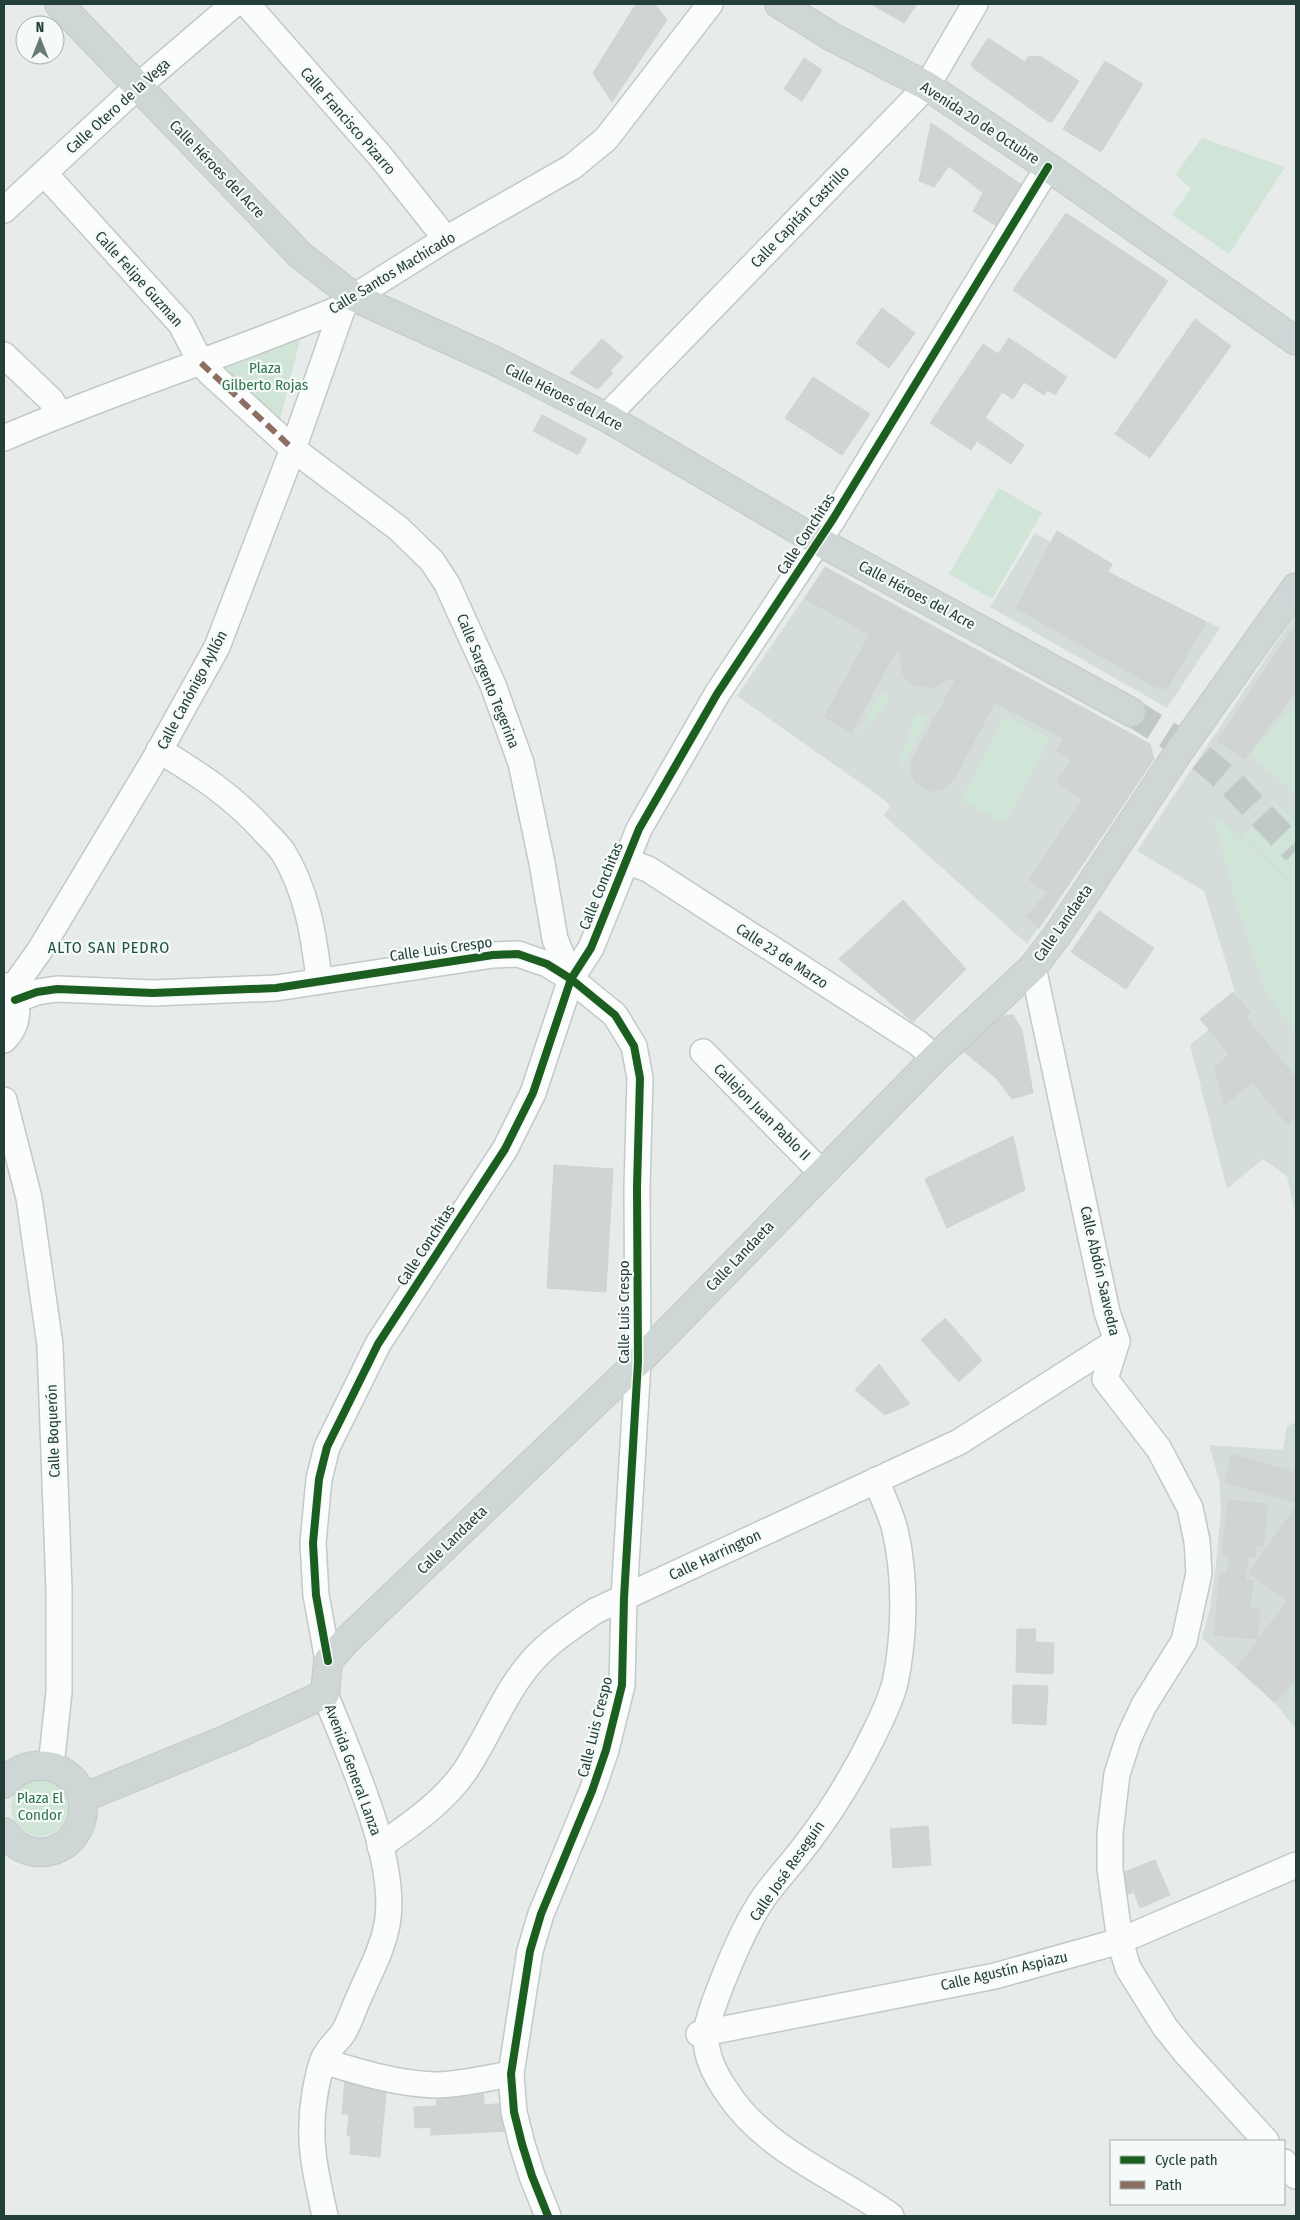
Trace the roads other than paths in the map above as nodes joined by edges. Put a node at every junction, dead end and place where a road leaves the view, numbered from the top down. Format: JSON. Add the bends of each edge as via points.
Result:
{"nodes":[{"id":1,"x":60,"y":4,"type":"edge"},
{"id":2,"x":234,"y":4,"type":"edge"},
{"id":3,"x":248,"y":4,"type":"edge"},
{"id":4,"x":710,"y":4,"type":"edge"},
{"id":5,"x":779,"y":4,"type":"edge"},
{"id":6,"x":975,"y":4,"type":"edge"},
{"id":7,"x":137,"y":86,"type":"junction"},
{"id":8,"x":927,"y":86,"type":"junction"},
{"id":9,"x":1048,"y":167,"type":"junction"},
{"id":10,"x":44,"y":173,"type":"junction"},
{"id":11,"x":4,"y":210,"type":"edge"},
{"id":12,"x":446,"y":239,"type":"junction"},
{"id":13,"x":348,"y":302,"type":"junction"},
{"id":14,"x":1296,"y":340,"type":"edge"},
{"id":15,"x":4,"y":355,"type":"edge"},
{"id":16,"x":201,"y":363,"type":"junction"},
{"id":17,"x":59,"y":414,"type":"junction"},
{"id":18,"x":606,"y":417,"type":"junction"},
{"id":19,"x":4,"y":438,"type":"edge"},
{"id":20,"x":294,"y":450,"type":"junction"},
{"id":21,"x":818,"y":541,"type":"junction"},
{"id":22,"x":1296,"y":587,"type":"edge"},
{"id":23,"x":1131,"y":712,"type":"tunnel mouth"},
{"id":24,"x":159,"y":750,"type":"junction"},
{"id":25,"x":626,"y":861,"type":"junction"},
{"id":26,"x":1034,"y":967,"type":"junction"},
{"id":27,"x":571,"y":979,"type":"junction"},
{"id":28,"x":319,"y":980,"type":"junction"},
{"id":29,"x":10,"y":992,"type":"edge"},
{"id":30,"x":4,"y":1040,"type":"edge"},
{"id":31,"x":703,"y":1052,"type":"dead end"},
{"id":32,"x":935,"y":1058,"type":"junction"},
{"id":33,"x":4,"y":1100,"type":"edge"},
{"id":34,"x":821,"y":1172,"type":"junction"},
{"id":35,"x":1117,"y":1341,"type":"junction"},
{"id":36,"x":638,"y":1362,"type":"junction"},
{"id":37,"x":876,"y":1480,"type":"junction"},
{"id":38,"x":624,"y":1598,"type":"junction"},
{"id":39,"x":328,"y":1661,"type":"junction"},
{"id":40,"x":325,"y":1694,"type":"junction"},
{"id":41,"x":51,"y":1766,"type":"junction"},
{"id":42,"x":4,"y":1784,"type":"edge"},
{"id":43,"x":83,"y":1798,"type":"junction"},
{"id":44,"x":4,"y":1832,"type":"edge"},
{"id":45,"x":380,"y":1846,"type":"junction"},
{"id":46,"x":15,"y":1852,"type":"edge"},
{"id":47,"x":1296,"y":1865,"type":"edge"},
{"id":48,"x":1120,"y":1941,"type":"junction"},
{"id":49,"x":702,"y":2034,"type":"junction"},
{"id":50,"x":323,"y":2062,"type":"junction"},
{"id":51,"x":511,"y":2074,"type":"junction"},
{"id":52,"x":1265,"y":2140,"type":"edge"},
{"id":53,"x":1285,"y":2163,"type":"edge"},
{"id":54,"x":1296,"y":2176,"type":"edge"},
{"id":55,"x":325,"y":2216,"type":"edge"},
{"id":56,"x":548,"y":2216,"type":"edge"},
{"id":57,"x":891,"y":2216,"type":"edge"}],
"edges":[{"from":1,"to":7,"type":"main road","name":"Calle Héroes del Acre"},
{"from":2,"to":7,"type":"street","name":"Calle Otero de la Vega"},
{"from":3,"to":12,"type":"street","name":"Calle Francisco Pizarro","via":[[381,157]]},
{"from":4,"to":12,"type":"street","name":"Calle Santos Machicado","via":[[606,139],[572,167]]},
{"from":5,"to":8,"type":"main road","name":"Avenida 20 de Octubre","via":[[834,38]]},
{"from":6,"to":8,"type":"street","name":"Calle Capitán Castrillo"},
{"from":7,"to":10,"type":"street","name":"Calle Otero de la Vega"},
{"from":7,"to":13,"type":"main road","name":"Calle Héroes del Acre"},
{"from":8,"to":9,"type":"main road","name":"Avenida 20 de Octubre"},
{"from":8,"to":18,"type":"street","name":"Calle Capitán Castrillo"},
{"from":9,"to":14,"type":"main road","name":"Avenida 20 de Octubre"},
{"from":9,"to":21,"type":"street","name":"Calle Conchitas"},
{"from":10,"to":11,"type":"street","name":"Calle Otero de la Vega"},
{"from":10,"to":16,"type":"street","name":"Calle Felipe Guzman","via":[[181,324]]},
{"from":12,"to":13,"type":"street","name":"Calle Santos Machicado"},
{"from":13,"to":16,"type":"street","name":"Calle Santos Machicado"},
{"from":13,"to":18,"type":"main road","name":"Calle Héroes del Acre","via":[[493,360]]},
{"from":13,"to":20,"type":"street","name":"Calle Canónigo Ayllón"},
{"from":15,"to":17,"type":"street","via":[[51,400]]},
{"from":16,"to":17,"type":"street","name":"Calle Santos Machicado"},
{"from":16,"to":20,"type":"street","name":"Calle Felipe Guzman"},
{"from":17,"to":19,"type":"street","name":"Calle Santos Machicado"},
{"from":18,"to":21,"type":"main road","name":"Calle Héroes del Acre"},
{"from":20,"to":24,"type":"street","name":"Calle Canónigo Ayllón","via":[[217,647]]},
{"from":20,"to":27,"type":"street","name":"Calle Sargento Tegerina","via":[[398,528],[432,561],[447,584],[493,685],[521,763],[555,939]]},
{"from":21,"to":23,"type":"main road","name":"Calle Héroes del Acre"},
{"from":21,"to":25,"type":"street","name":"Calle Conchitas","via":[[717,694],[639,829]]},
{"from":22,"to":26,"type":"main road","name":"Calle Landaeta","via":[[1180,750]]},
{"from":24,"to":28,"type":"street","via":[[206,779],[245,809],[282,851],[305,900]]},
{"from":24,"to":29,"type":"street","name":"Calle Canónigo Ayllón","via":[[40,950]]},
{"from":25,"to":27,"type":"street","name":"Calle Conchitas","via":[[591,948]]},
{"from":25,"to":32,"type":"street","name":"Calle 23 de Marzo","via":[[648,869],[918,1043]]},
{"from":26,"to":32,"type":"main road","name":"Calle Landaeta"},
{"from":26,"to":35,"type":"street","name":"Calle Abdón Saavedra","via":[[1107,1312]]},
{"from":27,"to":28,"type":"street","name":"Calle Luis Crespo","via":[[547,964],[518,954],[493,954]]},
{"from":27,"to":36,"type":"street","name":"Calle Luis Crespo","via":[[615,1015],[634,1046],[640,1078]]},
{"from":27,"to":39,"type":"street","name":"Calle Conchitas","via":[[533,1092],[505,1149],[378,1344],[327,1447],[319,1478],[313,1543],[316,1595]]},
{"from":28,"to":29,"type":"street","name":"Calle Luis Crespo","via":[[276,988],[153,994],[57,988]]},
{"from":29,"to":30,"type":"street","via":[[17,1018],[14,1028]]},
{"from":31,"to":34,"type":"street","name":"Callejon Juan Pablo II"},
{"from":32,"to":34,"type":"main road","name":"Calle Landaeta"},
{"from":33,"to":41,"type":"street","name":"Calle Boquerón","via":[[29,1198],[50,1345],[59,1588],[59,1692]]},
{"from":34,"to":36,"type":"main road","name":"Calle Landaeta"},
{"from":35,"to":37,"type":"street","name":"Calle Harrington","via":[[959,1442]]},
{"from":35,"to":48,"type":"street","name":"Calle Abdón Saavedra","via":[[1105,1379],[1159,1449],[1190,1508],[1199,1573],[1184,1642],[1144,1705],[1117,1774],[1110,1833],[1110,1869]]},
{"from":36,"to":38,"type":"street","name":"Calle Luis Crespo"},
{"from":36,"to":39,"type":"main road","name":"Calle Landaeta"},
{"from":37,"to":38,"type":"street","name":"Calle Harrington"},
{"from":37,"to":49,"type":"street","name":"Calle José Reseguín","via":[[895,1529],[904,1596],[894,1684],[883,1716],[854,1774],[810,1840],[764,1898],[734,1951]]},
{"from":38,"to":45,"type":"street","name":"Calle Harrington","via":[[595,1611],[565,1631],[533,1660],[511,1690],[464,1772],[435,1804]]},
{"from":38,"to":51,"type":"street","name":"Calle Luis Crespo","via":[[622,1685],[601,1766],[530,1952]]},
{"from":39,"to":40,"type":"main road"},
{"from":40,"to":43,"type":"main road","via":[[229,1738]]},
{"from":40,"to":45,"type":"street","name":"Avenida General Lanza","via":[[373,1818]]},
{"from":41,"to":42,"type":"main road","via":[[22,1768]]},
{"from":41,"to":43,"type":"main road","via":[[66,1773],[77,1784]]},
{"from":43,"to":46,"type":"main road","via":[[84,1817],[77,1834],[63,1846],[46,1853]]},
{"from":44,"to":46,"type":"main road"},
{"from":45,"to":50,"type":"street","name":"Avenida General Lanza","via":[[389,1890],[387,1925],[377,1961],[343,2033],[331,2045]]},
{"from":47,"to":48,"type":"street","name":"Calle Agustín Aspiazu"},
{"from":48,"to":49,"type":"street","name":"Calle Agustín Aspiazu","via":[[995,1976]]},
{"from":48,"to":52,"type":"street","name":"Calle Abdón Saavedra","via":[[1128,1968],[1165,2027]]},
{"from":49,"to":57,"type":"street","name":"Calle José Reseguín","via":[[707,2056],[728,2094],[758,2129],[784,2150]]},
{"from":50,"to":51,"type":"street","via":[[364,2074],[419,2084],[453,2084]]},
{"from":50,"to":55,"type":"street","name":"Avenida General Lanza","via":[[312,2109],[311,2135]]},
{"from":51,"to":56,"type":"street","name":"Calle Luis Crespo","via":[[514,2112],[522,2144]]},
{"from":53,"to":54,"type":"street"}]}
